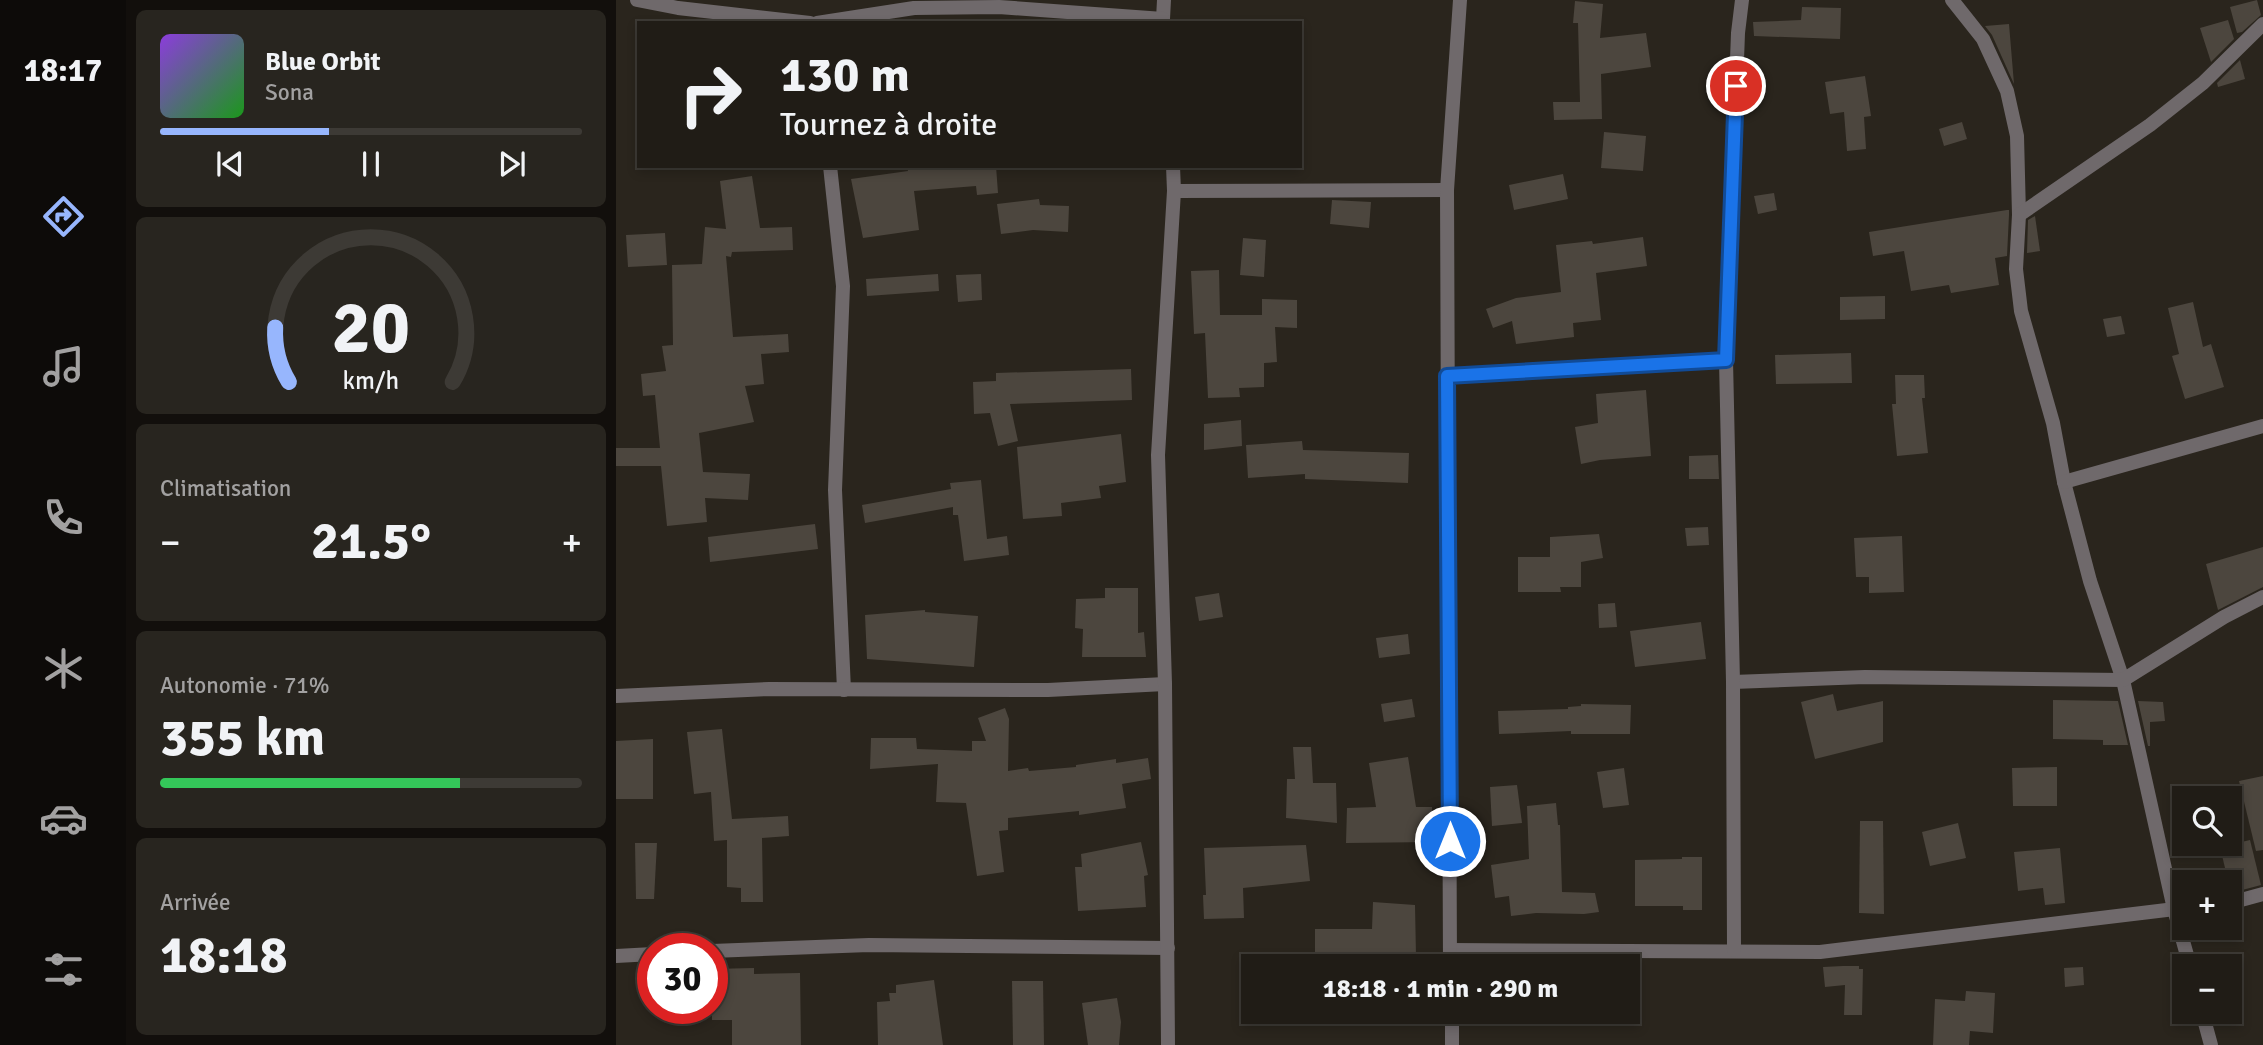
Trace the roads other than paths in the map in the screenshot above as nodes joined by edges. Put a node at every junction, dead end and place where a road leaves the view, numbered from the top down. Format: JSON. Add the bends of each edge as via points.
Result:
{"nodes":[{"id":1,"x":637,"y":0,"type":"edge"},
{"id":2,"x":1164,"y":0,"type":"edge"},
{"id":3,"x":1460,"y":0,"type":"edge"},
{"id":4,"x":1742,"y":0,"type":"edge"},
{"id":5,"x":1952,"y":0,"type":"edge"},
{"id":6,"x":914,"y":4,"type":"edge"},
{"id":7,"x":792,"y":21,"type":"edge"},
{"id":8,"x":827,"y":21,"type":"edge"},
{"id":9,"x":1163,"y":21,"type":"edge"},
{"id":10,"x":2263,"y":24,"type":"edge"},
{"id":11,"x":830,"y":168,"type":"edge"},
{"id":12,"x":1173,"y":168,"type":"edge"},
{"id":13,"x":1447,"y":190,"type":"junction"},
{"id":14,"x":1174,"y":191,"type":"junction"},
{"id":15,"x":2019,"y":215,"type":"junction"},
{"id":16,"x":1726,"y":360,"type":"junction"},
{"id":17,"x":1447,"y":376,"type":"junction"},
{"id":18,"x":2263,"y":426,"type":"edge"},
{"id":19,"x":2064,"y":482,"type":"junction"},
{"id":20,"x":2263,"y":597,"type":"edge"},
{"id":21,"x":2123,"y":680,"type":"junction"},
{"id":22,"x":1733,"y":682,"type":"junction"},
{"id":23,"x":1165,"y":684,"type":"junction"},
{"id":24,"x":844,"y":690,"type":"junction"},
{"id":25,"x":616,"y":696,"type":"edge"},
{"id":26,"x":2172,"y":880,"type":"edge"},
{"id":27,"x":2263,"y":894,"type":"edge"},
{"id":28,"x":2242,"y":900,"type":"edge"},
{"id":29,"x":2172,"y":910,"type":"edge"},
{"id":30,"x":1168,"y":948,"type":"junction"},
{"id":31,"x":728,"y":950,"type":"edge"},
{"id":32,"x":1450,"y":950,"type":"junction"},
{"id":33,"x":1734,"y":950,"type":"junction"},
{"id":34,"x":1450,"y":954,"type":"edge"},
{"id":35,"x":637,"y":955,"type":"edge"},
{"id":36,"x":616,"y":956,"type":"edge"},
{"id":37,"x":1452,"y":1024,"type":"edge"},
{"id":38,"x":2205,"y":1024,"type":"edge"},
{"id":39,"x":1168,"y":1045,"type":"edge"},
{"id":40,"x":1452,"y":1045,"type":"edge"},
{"id":41,"x":2211,"y":1045,"type":"edge"}],
"edges":[{"from":1,"to":7,"type":"street"},
{"from":2,"to":9,"type":"street"},
{"from":3,"to":13,"type":"street"},
{"from":4,"to":16,"type":"street"},
{"from":5,"to":15,"type":"street","via":[[1983,39],[2007,91],[2017,136]]},
{"from":6,"to":8,"type":"street"},
{"from":6,"to":9,"type":"street"},
{"from":10,"to":15,"type":"street","via":[[2203,83],[2150,125]]},
{"from":11,"to":24,"type":"street","via":[[843,286],[835,490]]},
{"from":12,"to":14,"type":"street"},
{"from":13,"to":14,"type":"street"},
{"from":13,"to":17,"type":"street"},
{"from":14,"to":23,"type":"street","via":[[1158,454]]},
{"from":15,"to":19,"type":"street","via":[[2016,269],[2021,311],[2053,423]]},
{"from":16,"to":17,"type":"street"},
{"from":16,"to":22,"type":"street"},
{"from":17,"to":32,"type":"street"},
{"from":18,"to":19,"type":"street"},
{"from":19,"to":21,"type":"street"},
{"from":20,"to":21,"type":"street"},
{"from":21,"to":22,"type":"street","via":[[1865,677]]},
{"from":21,"to":26,"type":"street"},
{"from":22,"to":33,"type":"street"},
{"from":23,"to":24,"type":"street","via":[[1048,690]]},
{"from":23,"to":30,"type":"street"},
{"from":24,"to":25,"type":"street"},
{"from":27,"to":28,"type":"street"},
{"from":29,"to":33,"type":"street","via":[[1820,952]]},
{"from":30,"to":31,"type":"street","via":[[869,945]]},
{"from":30,"to":39,"type":"street"},
{"from":32,"to":33,"type":"street"},
{"from":32,"to":34,"type":"street"},
{"from":35,"to":36,"type":"street"},
{"from":37,"to":40,"type":"street"},
{"from":38,"to":41,"type":"street"}]}
